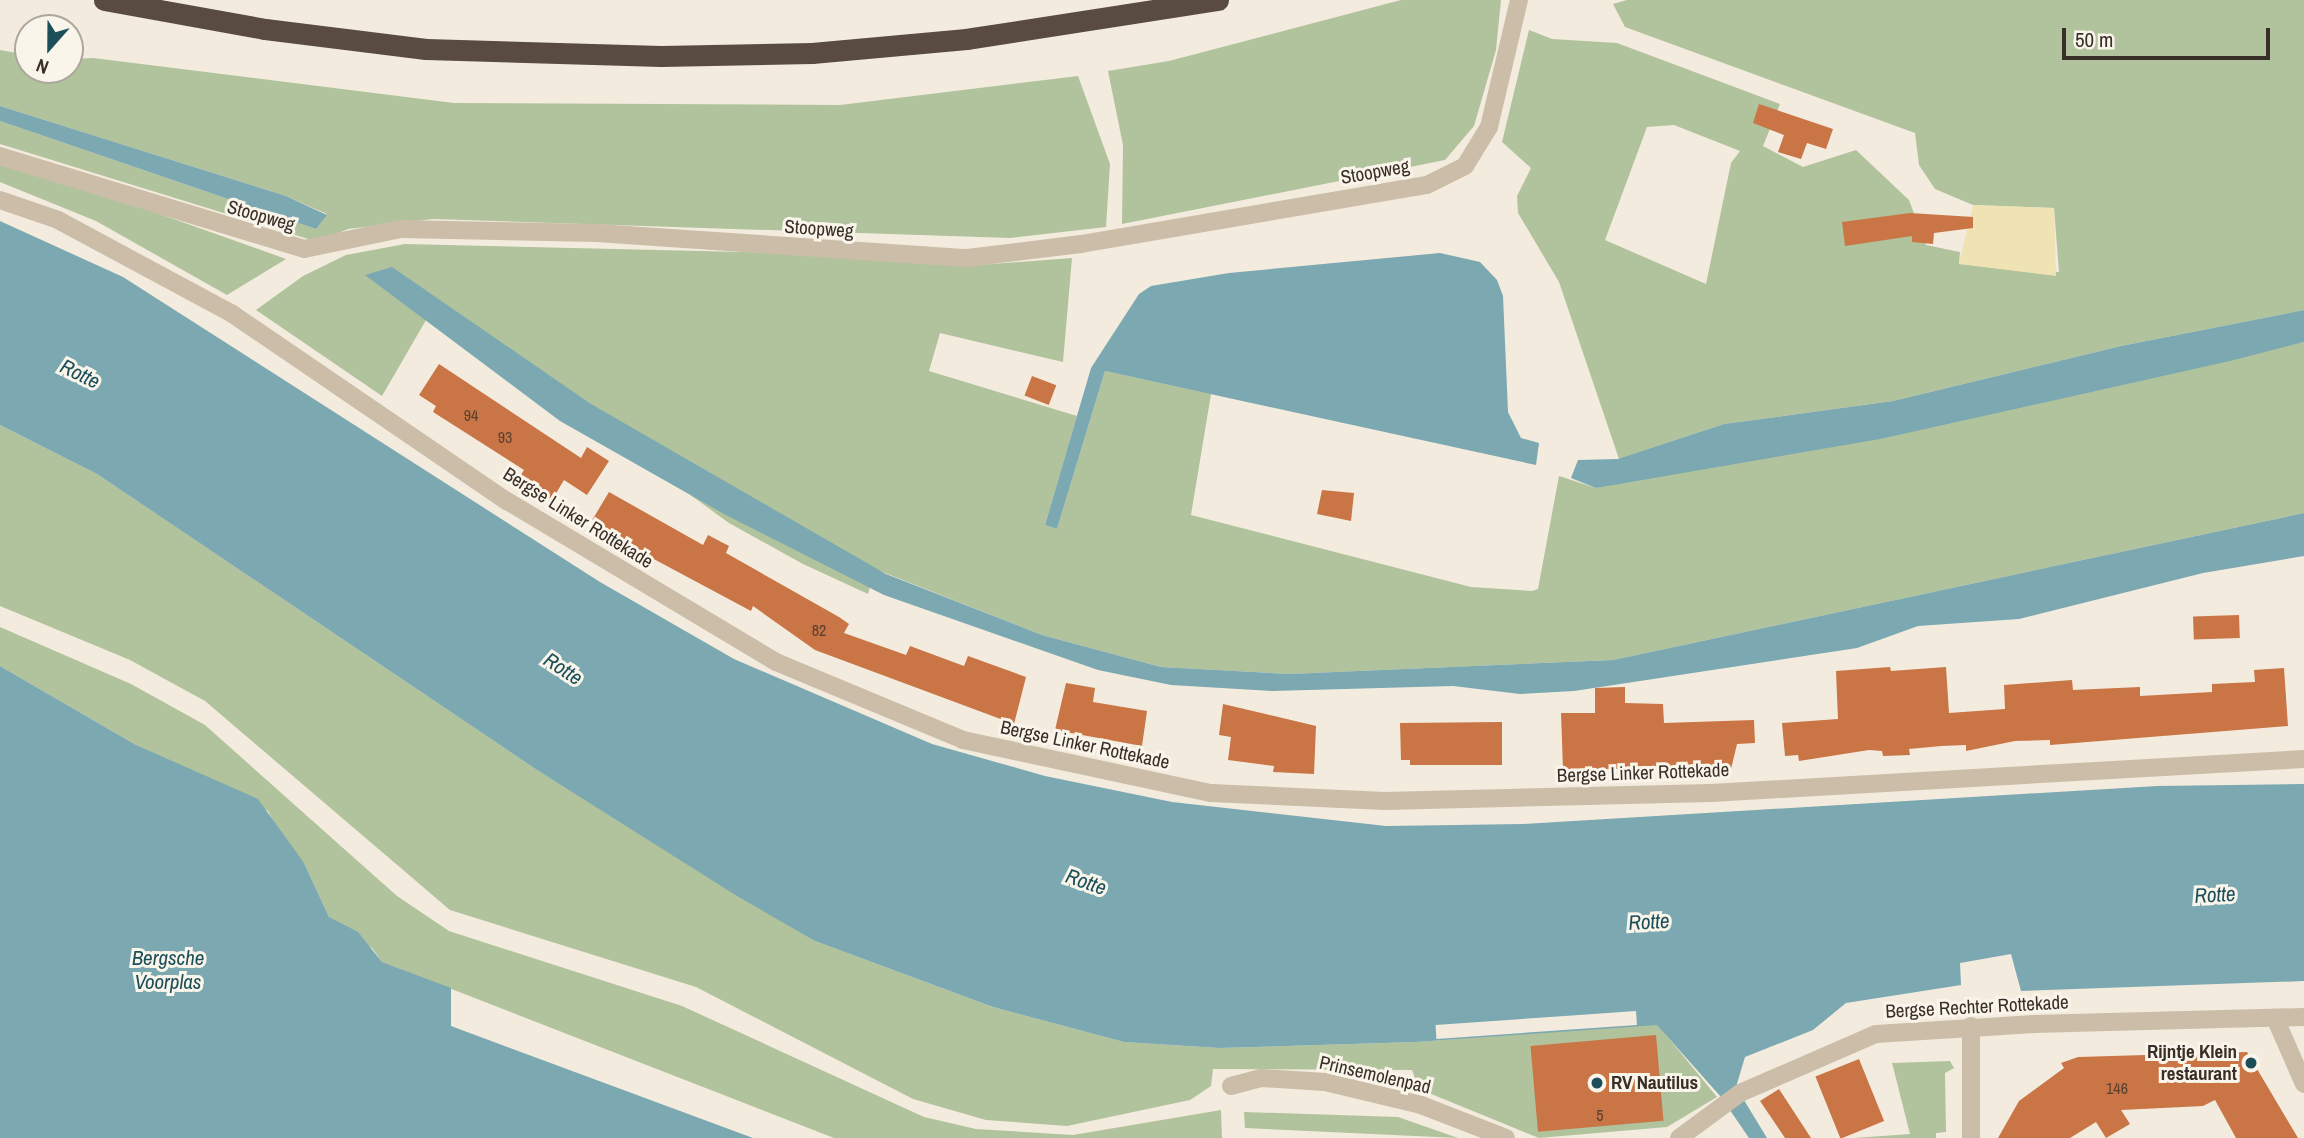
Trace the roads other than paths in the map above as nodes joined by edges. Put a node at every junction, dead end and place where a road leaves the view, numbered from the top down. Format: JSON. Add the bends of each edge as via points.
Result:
{"nodes":[{"id":1,"x":104,"y":0,"type":"edge"},
{"id":2,"x":1218,"y":0,"type":"edge"},
{"id":3,"x":1519,"y":0,"type":"edge"},
{"id":4,"x":0,"y":156,"type":"edge"},
{"id":5,"x":0,"y":200,"type":"edge"},
{"id":6,"x":2304,"y":759,"type":"edge"},
{"id":7,"x":2304,"y":1017,"type":"edge"},
{"id":8,"x":2275,"y":1018,"type":"junction"},
{"id":9,"x":1971,"y":1026,"type":"junction"},
{"id":10,"x":2304,"y":1084,"type":"edge"},
{"id":11,"x":1231,"y":1086,"type":"dead end"},
{"id":12,"x":1506,"y":1138,"type":"edge"},
{"id":13,"x":1679,"y":1138,"type":"edge"},
{"id":14,"x":1971,"y":1138,"type":"edge"}],
"edges":[{"from":1,"to":2,"type":"highway","via":[[265,29],[426,49],[544,55],[812,53],[966,39]]},
{"from":3,"to":4,"type":"street","name":"Stoopweg","via":[[1489,127],[1465,166],[1427,185],[1081,244],[967,258],[597,233],[401,229],[304,250]]},
{"from":5,"to":6,"type":"street","name":"Bergse Linker Rottekade","via":[[58,220],[231,313],[507,501],[776,662],[962,740],[1211,793],[1385,800],[1711,793]]},
{"from":7,"to":8,"type":"street","name":"Bergse Rechter Rottekade"},
{"from":8,"to":9,"type":"street","name":"Bergse Rechter Rottekade"},
{"from":8,"to":10,"type":"street"},
{"from":9,"to":13,"type":"street","name":"Bergse Rechter Rottekade","via":[[1875,1034],[1740,1093]]},
{"from":9,"to":14,"type":"street"},
{"from":11,"to":12,"type":"street","name":"Prinsemolenpad","via":[[1261,1078],[1325,1082],[1421,1105]]}]}
